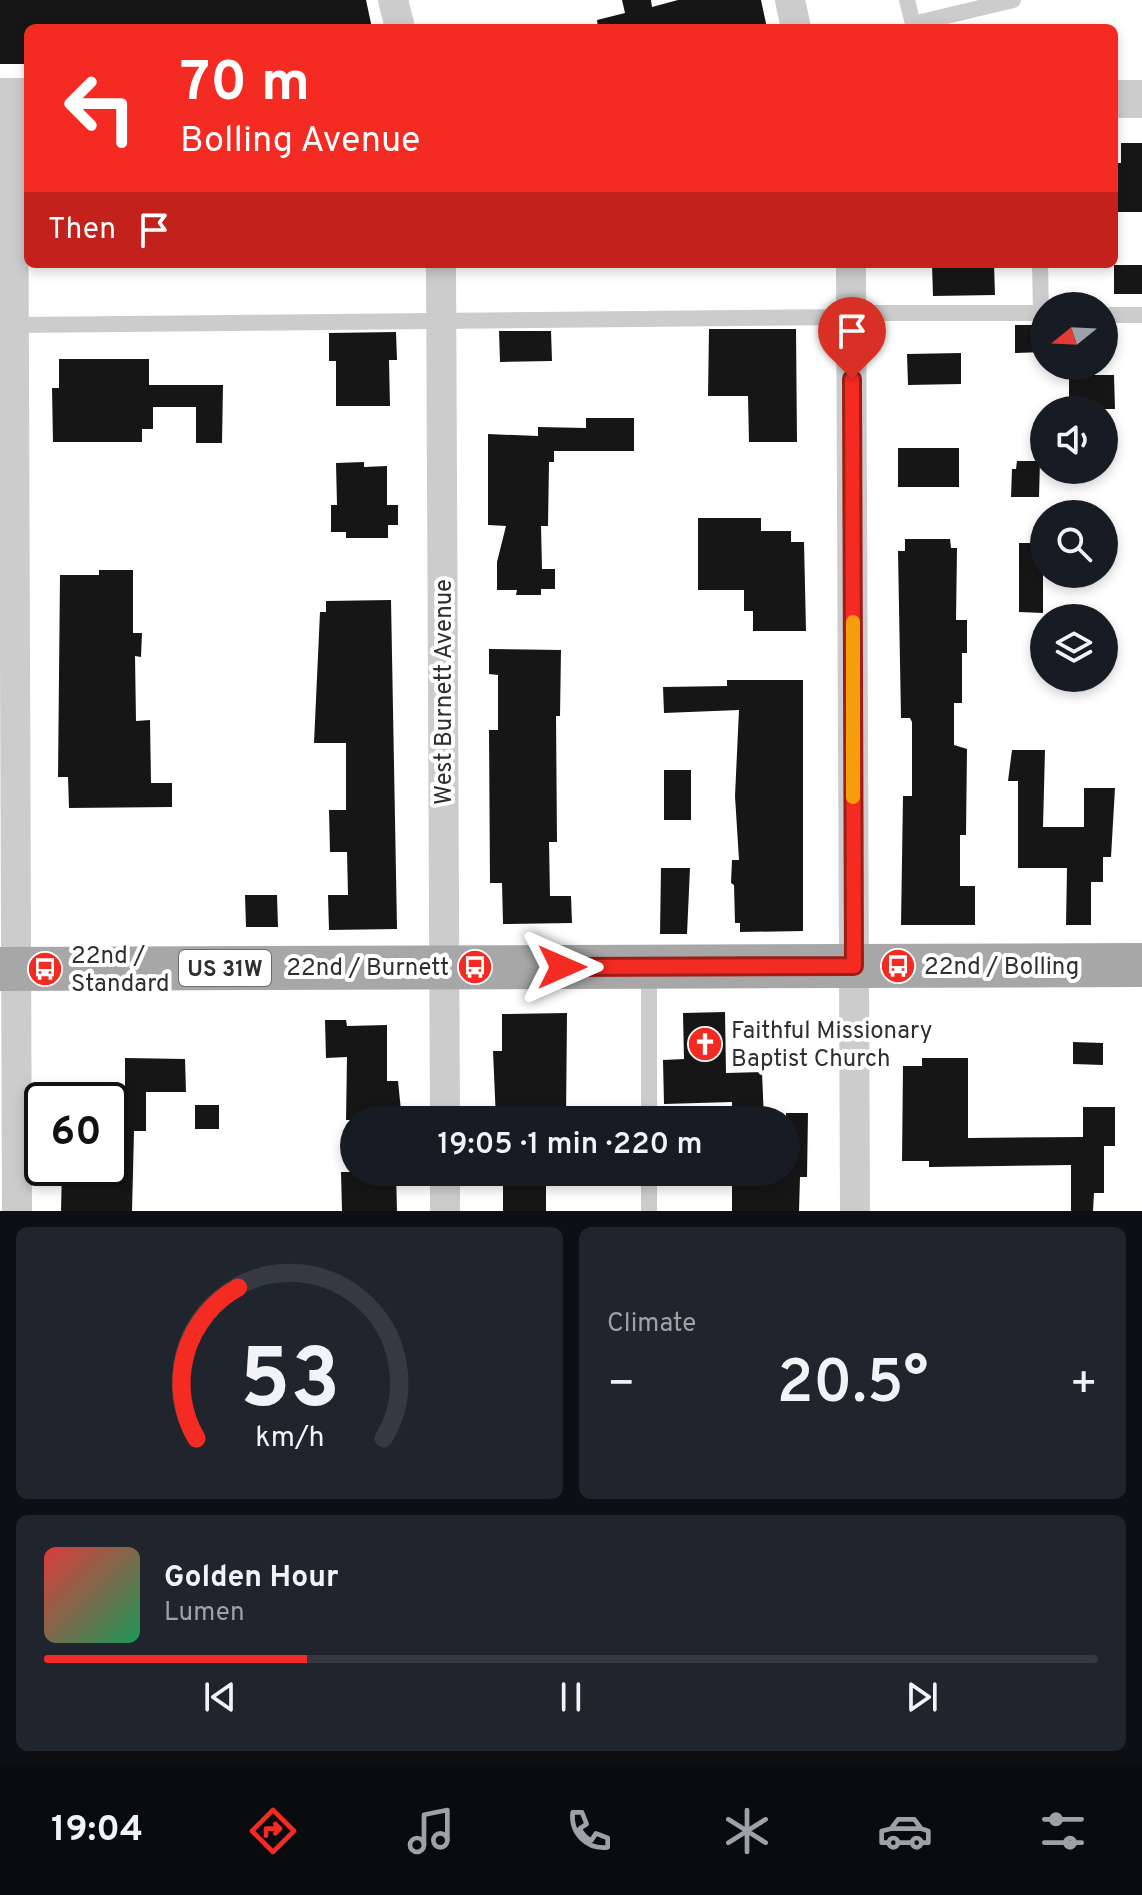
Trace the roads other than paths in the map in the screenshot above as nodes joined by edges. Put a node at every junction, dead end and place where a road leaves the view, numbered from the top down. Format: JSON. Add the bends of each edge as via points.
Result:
{"nodes":[{"id":1,"x":393,"y":0,"type":"edge"},
{"id":2,"x":790,"y":0,"type":"edge"},
{"id":3,"x":907,"y":0,"type":"edge"},
{"id":4,"x":1013,"y":0,"type":"edge"},
{"id":5,"x":399,"y":24,"type":"edge"},
{"id":6,"x":795,"y":24,"type":"edge"},
{"id":7,"x":913,"y":24,"type":"edge"},
{"id":8,"x":922,"y":24,"type":"edge"},
{"id":9,"x":14,"y":97,"type":"edge"},
{"id":10,"x":1118,"y":99,"type":"edge"},
{"id":11,"x":1142,"y":99,"type":"edge"},
{"id":12,"x":20,"y":190,"type":"edge"},
{"id":13,"x":441,"y":268,"type":"edge"},
{"id":14,"x":851,"y":268,"type":"edge"},
{"id":15,"x":1040,"y":268,"type":"edge"},
{"id":16,"x":1042,"y":292,"type":"edge"},
{"id":17,"x":1030,"y":313,"type":"edge"},
{"id":18,"x":852,"y":315,"type":"junction"},
{"id":19,"x":1118,"y":315,"type":"edge"},
{"id":20,"x":1142,"y":315,"type":"edge"},
{"id":21,"x":442,"y":321,"type":"junction"},
{"id":22,"x":14,"y":325,"type":"junction"},
{"id":23,"x":7,"y":524,"type":"edge"},
{"id":24,"x":1142,"y":965,"type":"edge"},
{"id":25,"x":854,"y":966,"type":"junction"},
{"id":26,"x":444,"y":967,"type":"junction"},
{"id":27,"x":649,"y":967,"type":"junction"},
{"id":28,"x":8,"y":969,"type":"edge"},
{"id":29,"x":445,"y":1106,"type":"edge"},
{"id":30,"x":649,"y":1106,"type":"edge"},
{"id":31,"x":445,"y":1186,"type":"edge"},
{"id":32,"x":649,"y":1186,"type":"edge"},
{"id":33,"x":17,"y":1211,"type":"edge"},
{"id":34,"x":445,"y":1211,"type":"edge"},
{"id":35,"x":649,"y":1211,"type":"edge"},
{"id":36,"x":855,"y":1211,"type":"edge"}],
"edges":[{"from":1,"to":5,"type":"street"},
{"from":2,"to":6,"type":"street"},
{"from":3,"to":7,"type":"lane"},
{"from":4,"to":8,"type":"lane"},
{"from":9,"to":12,"type":"street"},
{"from":10,"to":11,"type":"street"},
{"from":12,"to":22,"type":"street"},
{"from":13,"to":21,"type":"street","name":"West Burnett Avenue"},
{"from":14,"to":18,"type":"street"},
{"from":15,"to":16,"type":"lane"},
{"from":17,"to":18,"type":"lane"},
{"from":18,"to":21,"type":"lane"},
{"from":18,"to":25,"type":"street"},
{"from":19,"to":20,"type":"lane"},
{"from":21,"to":22,"type":"lane"},
{"from":21,"to":26,"type":"street","name":"West Burnett Avenue"},
{"from":22,"to":23,"type":"street"},
{"from":23,"to":28,"type":"street"},
{"from":24,"to":25,"type":"main road","number":"US 31W"},
{"from":25,"to":27,"type":"main road","number":"US 31W"},
{"from":25,"to":36,"type":"street"},
{"from":26,"to":27,"type":"main road","number":"US 31W"},
{"from":26,"to":28,"type":"main road","number":"US 31W"},
{"from":26,"to":29,"type":"street","name":"West Burnett Avenue"},
{"from":27,"to":30,"type":"lane"},
{"from":28,"to":33,"type":"street"},
{"from":31,"to":34,"type":"street"},
{"from":32,"to":35,"type":"lane"}]}
